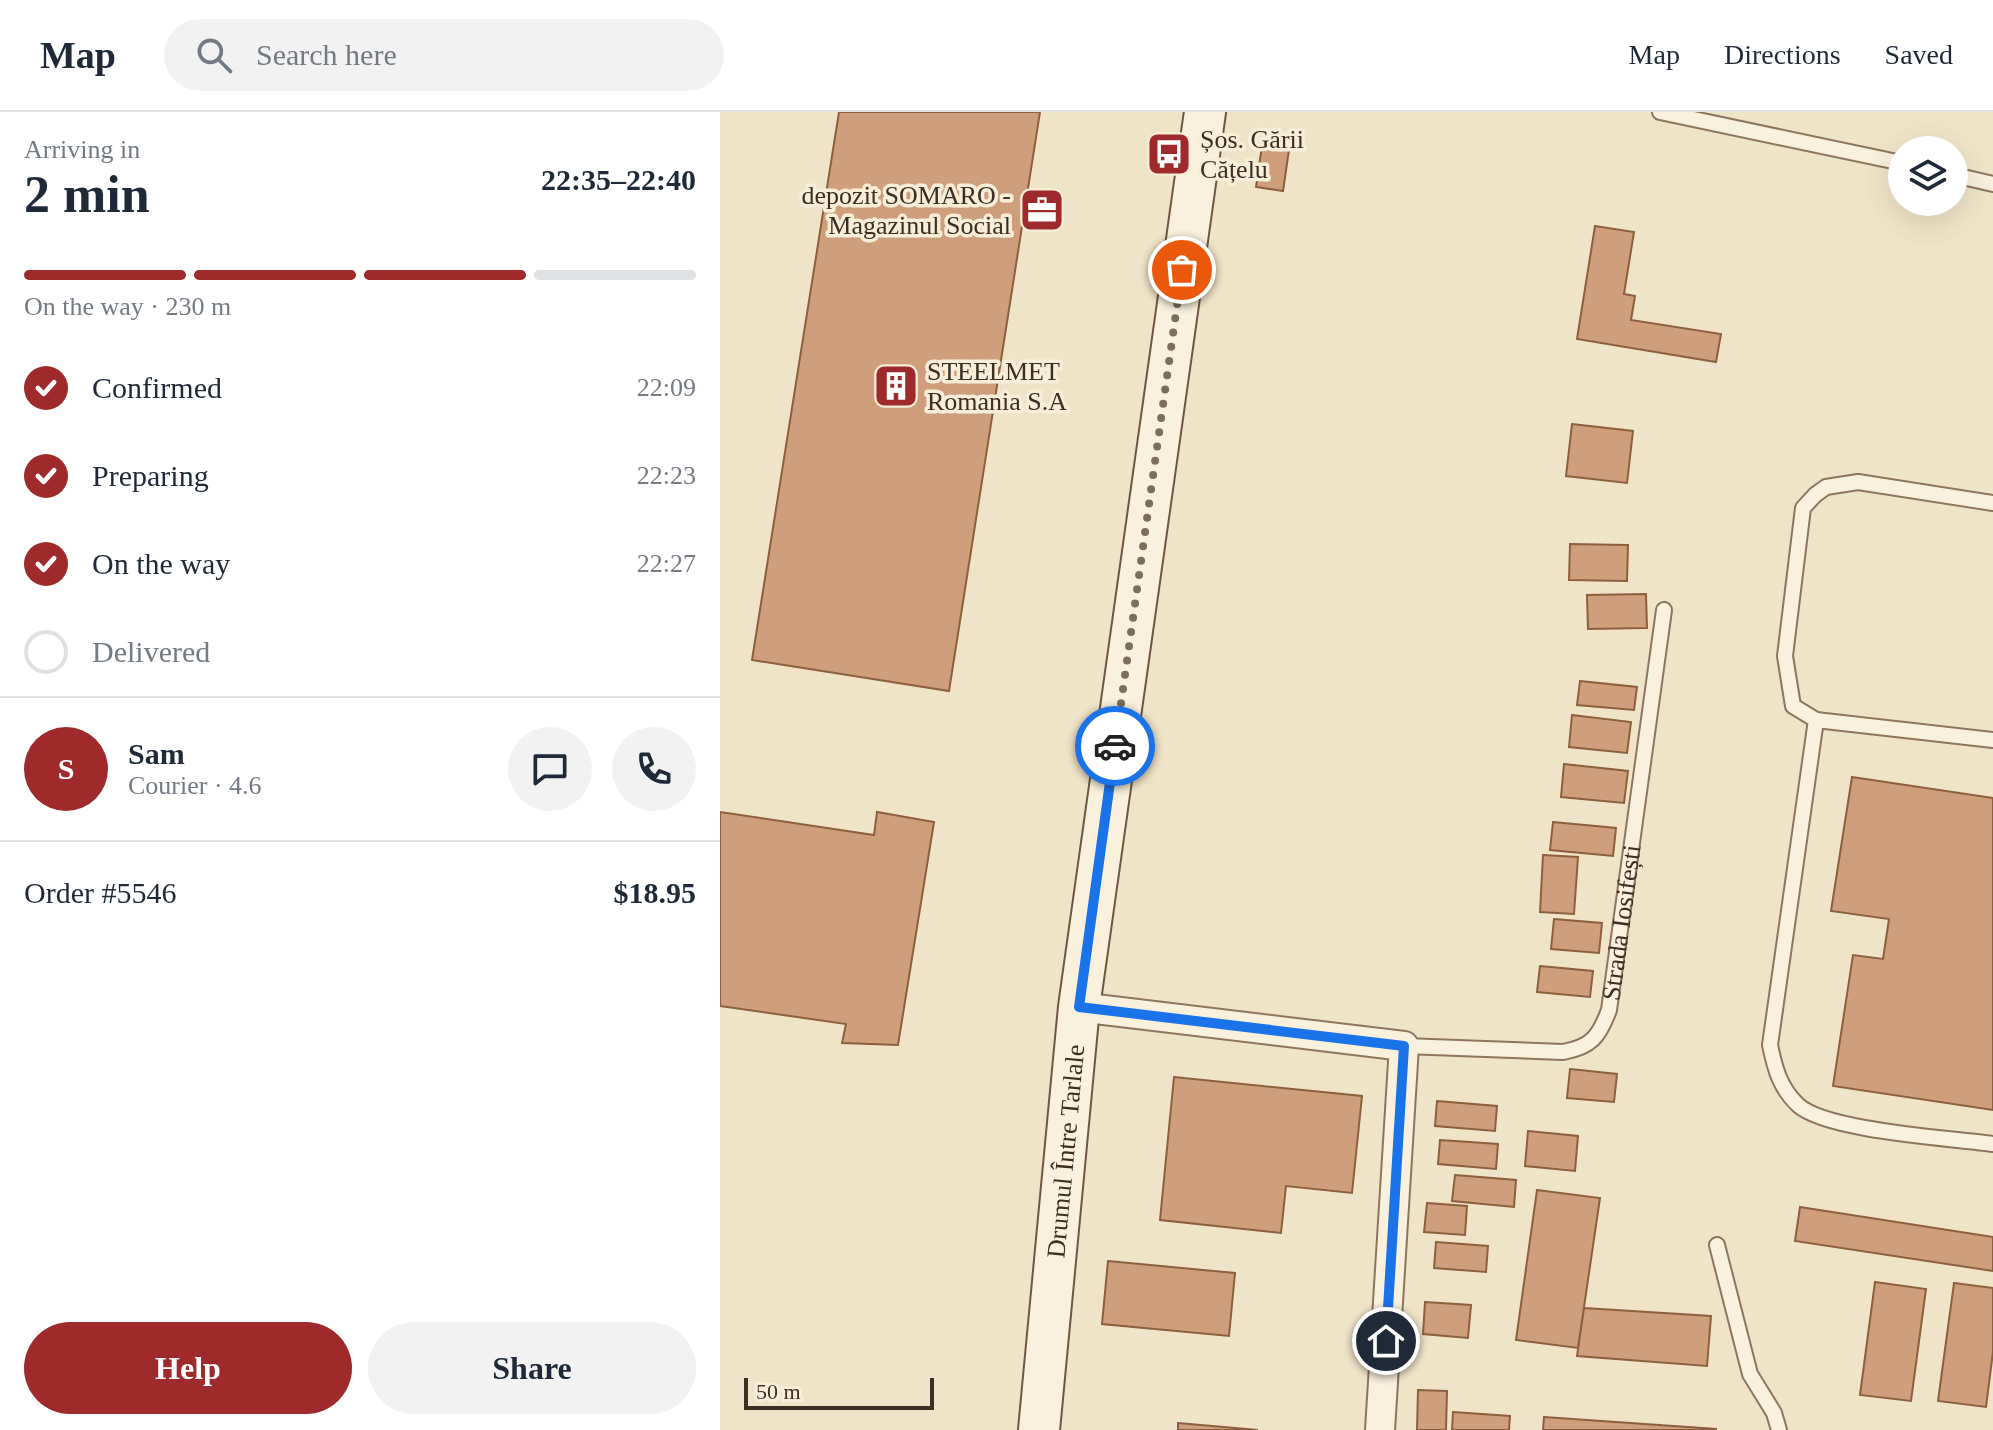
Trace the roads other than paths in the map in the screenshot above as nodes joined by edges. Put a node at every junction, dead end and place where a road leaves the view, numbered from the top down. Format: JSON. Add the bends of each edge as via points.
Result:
{"nodes":[{"id":1,"x":1205,"y":112,"type":"edge"},
{"id":2,"x":1660,"y":112,"type":"edge"},
{"id":3,"x":1888,"y":160,"type":"edge"},
{"id":4,"x":1968,"y":178,"type":"edge"},
{"id":5,"x":1993,"y":184,"type":"edge"},
{"id":6,"x":1993,"y":503,"type":"edge"},
{"id":7,"x":1664,"y":610,"type":"dead end"},
{"id":8,"x":1816,"y":720,"type":"junction"},
{"id":9,"x":1993,"y":740,"type":"edge"},
{"id":10,"x":1079,"y":1007,"type":"junction"},
{"id":11,"x":1404,"y":1046,"type":"junction"},
{"id":12,"x":1993,"y":1144,"type":"edge"},
{"id":13,"x":1717,"y":1245,"type":"dead end"},
{"id":14,"x":1039,"y":1430,"type":"edge"},
{"id":15,"x":1380,"y":1430,"type":"edge"},
{"id":16,"x":1779,"y":1430,"type":"edge"}],
"edges":[{"from":1,"to":10,"type":"main road","name":"Drumul Între Tarlale"},
{"from":2,"to":3,"type":"lane"},
{"from":4,"to":5,"type":"lane"},
{"from":6,"to":8,"type":"lane","via":[[1858,482],[1826,487],[1803,508],[1785,656],[1793,706]]},
{"from":7,"to":11,"type":"lane","name":"Strada Iosifești","via":[[1609,1010],[1595,1040],[1581,1049],[1550,1052]]},
{"from":8,"to":9,"type":"lane"},
{"from":8,"to":12,"type":"lane","via":[[1770,1045],[1777,1078],[1800,1107],[1831,1122]]},
{"from":10,"to":11,"type":"street","name":"Strada Iosifești"},
{"from":10,"to":14,"type":"main road","name":"Drumul Între Tarlale"},
{"from":11,"to":15,"type":"street"},
{"from":13,"to":16,"type":"lane","via":[[1750,1374]]}]}
